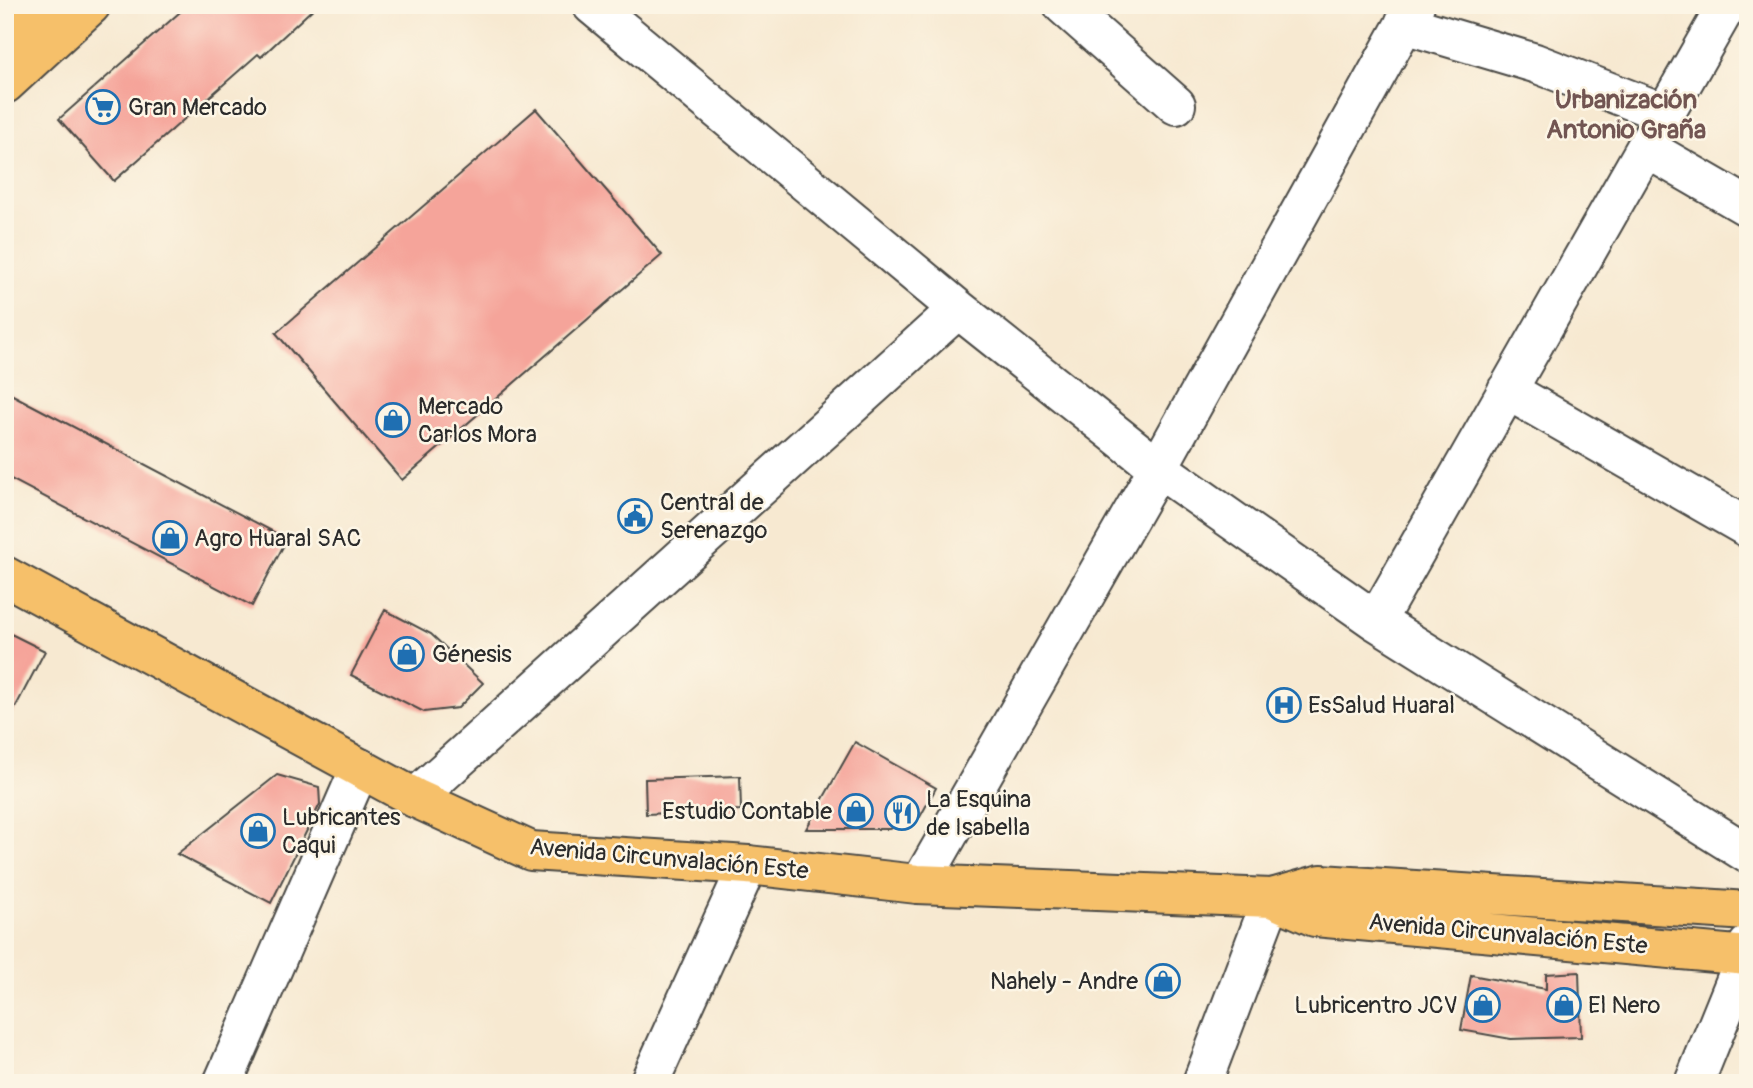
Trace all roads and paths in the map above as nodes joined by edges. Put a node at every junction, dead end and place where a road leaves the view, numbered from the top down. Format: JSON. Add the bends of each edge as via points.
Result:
{"nodes":[{"id":1,"x":43,"y":5,"type":"edge"},
{"id":2,"x":91,"y":5,"type":"edge"},
{"id":3,"x":592,"y":5,"type":"edge"},
{"id":4,"x":1063,"y":5,"type":"edge"},
{"id":5,"x":1727,"y":5,"type":"edge"},
{"id":6,"x":1409,"y":15,"type":"edge"},
{"id":7,"x":5,"y":41,"type":"edge"},
{"id":8,"x":5,"y":84,"type":"edge"},
{"id":9,"x":1176,"y":106,"type":"dead end"},
{"id":10,"x":1664,"y":113,"type":"junction"},
{"id":11,"x":1646,"y":148,"type":"junction"},
{"id":12,"x":1748,"y":207,"type":"edge"},
{"id":13,"x":958,"y":309,"type":"junction"},
{"id":14,"x":1507,"y":390,"type":"junction"},
{"id":15,"x":1158,"y":468,"type":"junction"},
{"id":16,"x":1748,"y":528,"type":"edge"},
{"id":17,"x":5,"y":576,"type":"edge"},
{"id":18,"x":1376,"y":621,"type":"junction"},
{"id":19,"x":360,"y":768,"type":"junction"},
{"id":20,"x":415,"y":798,"type":"junction"},
{"id":21,"x":1748,"y":855,"type":"edge"},
{"id":22,"x":748,"y":865,"type":"junction"},
{"id":23,"x":920,"y":884,"type":"junction"},
{"id":24,"x":1272,"y":898,"type":"junction"},
{"id":25,"x":1748,"y":911,"type":"edge"},
{"id":26,"x":1747,"y":952,"type":"edge"},
{"id":27,"x":223,"y":1083,"type":"edge"},
{"id":28,"x":649,"y":1083,"type":"edge"},
{"id":29,"x":1202,"y":1083,"type":"edge"},
{"id":30,"x":1694,"y":1083,"type":"edge"}],
"edges":[{"from":1,"to":7,"type":"main road"},
{"from":2,"to":8,"type":"main road"},
{"from":3,"to":13,"type":"street"},
{"from":4,"to":9,"type":"street"},
{"from":5,"to":10,"type":"street"},
{"from":6,"to":10,"type":"street"},
{"from":6,"to":15,"type":"street"},
{"from":10,"to":11,"type":"street"},
{"from":11,"to":12,"type":"street"},
{"from":11,"to":14,"type":"street"},
{"from":13,"to":15,"type":"street"},
{"from":13,"to":20,"type":"street"},
{"from":14,"to":16,"type":"street"},
{"from":14,"to":18,"type":"street"},
{"from":15,"to":18,"type":"street"},
{"from":15,"to":23,"type":"street"},
{"from":17,"to":19,"type":"main road","name":"Avenida Circunvalación Este"},
{"from":18,"to":21,"type":"street"},
{"from":19,"to":20,"type":"main road","name":"Avenida Circunvalación Este"},
{"from":19,"to":27,"type":"street"},
{"from":20,"to":22,"type":"main road","name":"Avenida Circunvalación Este","via":[[531,851]]},
{"from":22,"to":23,"type":"main road","name":"Avenida Circunvalación Este"},
{"from":22,"to":28,"type":"street"},
{"from":23,"to":24,"type":"main road","name":"Avenida Circunvalación Este"},
{"from":24,"to":25,"type":"main road","name":"Avenida Circunvalación Este","via":[[1321,884]]},
{"from":24,"to":26,"type":"main road","name":"Avenida Circunvalación Este","via":[[1315,917]]},
{"from":24,"to":29,"type":"street"},
{"from":26,"to":30,"type":"street"}]}
